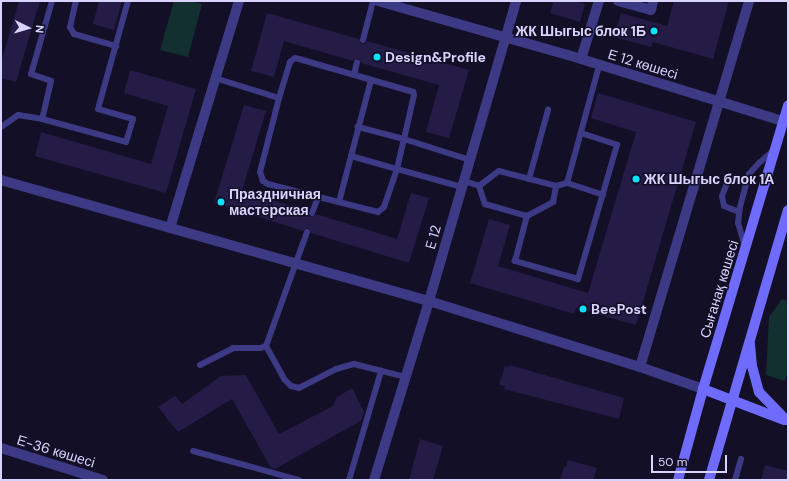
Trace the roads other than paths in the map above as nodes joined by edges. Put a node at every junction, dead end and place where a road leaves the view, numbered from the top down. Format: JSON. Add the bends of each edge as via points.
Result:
{"nodes":[{"id":1,"x":52,"y":1,"type":"edge"},
{"id":2,"x":76,"y":1,"type":"edge"},
{"id":3,"x":128,"y":1,"type":"edge"},
{"id":4,"x":238,"y":1,"type":"edge"},
{"id":5,"x":373,"y":1,"type":"edge"},
{"id":6,"x":378,"y":1,"type":"edge"},
{"id":7,"x":516,"y":1,"type":"edge"},
{"id":8,"x":599,"y":1,"type":"edge"},
{"id":9,"x":618,"y":1,"type":"edge"},
{"id":10,"x":653,"y":1,"type":"edge"},
{"id":11,"x":749,"y":1,"type":"edge"},
{"id":12,"x":506,"y":38,"type":"junction"},
{"id":13,"x":363,"y":40,"type":"dead end"},
{"id":14,"x":116,"y":46,"type":"junction"},
{"id":15,"x":581,"y":59,"type":"junction"},
{"id":16,"x":357,"y":62,"type":"dead end"},
{"id":17,"x":599,"y":66,"type":"junction"},
{"id":18,"x":354,"y":75,"type":"junction"},
{"id":19,"x":215,"y":78,"type":"junction"},
{"id":20,"x":371,"y":80,"type":"junction"},
{"id":21,"x":279,"y":98,"type":"junction"},
{"id":22,"x":718,"y":101,"type":"junction"},
{"id":23,"x":788,"y":105,"type":"edge"},
{"id":24,"x":548,"y":110,"type":"dead end"},
{"id":25,"x":42,"y":119,"type":"junction"},
{"id":26,"x":783,"y":121,"type":"junction"},
{"id":27,"x":1,"y":127,"type":"edge"},
{"id":28,"x":358,"y":127,"type":"junction"},
{"id":29,"x":581,"y":133,"type":"junction"},
{"id":30,"x":404,"y":139,"type":"junction"},
{"id":31,"x":775,"y":150,"type":"junction"},
{"id":32,"x":351,"y":156,"type":"junction"},
{"id":33,"x":470,"y":160,"type":"junction"},
{"id":34,"x":397,"y":169,"type":"junction"},
{"id":35,"x":529,"y":179,"type":"junction"},
{"id":36,"x":1,"y":180,"type":"edge"},
{"id":37,"x":747,"y":181,"type":"junction"},
{"id":38,"x":463,"y":184,"type":"junction"},
{"id":39,"x":567,"y":184,"type":"junction"},
{"id":40,"x":479,"y":186,"type":"junction"},
{"id":41,"x":556,"y":186,"type":"junction"},
{"id":42,"x":603,"y":195,"type":"junction"},
{"id":43,"x":318,"y":197,"type":"junction"},
{"id":44,"x":339,"y":202,"type":"junction"},
{"id":45,"x":788,"y":210,"type":"edge"},
{"id":46,"x":739,"y":212,"type":"junction"},
{"id":47,"x":312,"y":213,"type":"dead end"},
{"id":48,"x":527,"y":216,"type":"junction"},
{"id":49,"x":170,"y":228,"type":"junction"},
{"id":50,"x":307,"y":232,"type":"dead end"},
{"id":51,"x":745,"y":249,"type":"junction"},
{"id":52,"x":296,"y":264,"type":"junction"},
{"id":53,"x":429,"y":301,"type":"junction"},
{"id":54,"x":750,"y":337,"type":"junction"},
{"id":55,"x":266,"y":346,"type":"junction"},
{"id":56,"x":200,"y":365,"type":"dead end"},
{"id":57,"x":640,"y":366,"type":"junction"},
{"id":58,"x":381,"y":371,"type":"junction"},
{"id":59,"x":406,"y":377,"type":"junction"},
{"id":60,"x":703,"y":389,"type":"junction"},
{"id":61,"x":732,"y":400,"type":"junction"},
{"id":62,"x":787,"y":421,"type":"edge"},
{"id":63,"x":1,"y":448,"type":"edge"},
{"id":64,"x":193,"y":451,"type":"dead end"},
{"id":65,"x":741,"y":459,"type":"dead end"},
{"id":66,"x":97,"y":479,"type":"edge"},
{"id":67,"x":299,"y":480,"type":"edge"},
{"id":68,"x":349,"y":480,"type":"edge"},
{"id":69,"x":374,"y":480,"type":"edge"},
{"id":70,"x":678,"y":480,"type":"edge"},
{"id":71,"x":709,"y":480,"type":"edge"},
{"id":72,"x":735,"y":480,"type":"edge"}],
"edges":[{"from":1,"to":25,"type":"lane","via":[[31,74],[51,81]]},
{"from":2,"to":14,"type":"lane","via":[[70,26],[74,34]]},
{"from":3,"to":14,"type":"lane"},
{"from":4,"to":19,"type":"street"},
{"from":5,"to":13,"type":"lane"},
{"from":6,"to":12,"type":"street","name":"Е 12 көшесі"},
{"from":7,"to":12,"type":"street","name":"E 12"},
{"from":8,"to":15,"type":"street"},
{"from":9,"to":10,"type":"street","via":[[651,10]]},
{"from":11,"to":22,"type":"street"},
{"from":12,"to":15,"type":"street","name":"Е 12 көшесі"},
{"from":12,"to":33,"type":"street","name":"E 12"},
{"from":14,"to":25,"type":"lane","via":[[98,109],[133,119],[126,142]]},
{"from":15,"to":17,"type":"street","name":"Е 12 көшесі"},
{"from":16,"to":18,"type":"lane"},
{"from":17,"to":22,"type":"street","name":"Е 12 көшесі"},
{"from":17,"to":29,"type":"lane"},
{"from":18,"to":20,"type":"lane"},
{"from":18,"to":21,"type":"lane","via":[[295,58],[290,62]]},
{"from":19,"to":21,"type":"lane"},
{"from":19,"to":49,"type":"street"},
{"from":20,"to":28,"type":"lane"},
{"from":20,"to":30,"type":"lane","via":[[414,94]]},
{"from":21,"to":43,"type":"lane","via":[[260,172],[261,177],[268,184]]},
{"from":22,"to":26,"type":"street","name":"Е 12 көшесі"},
{"from":22,"to":57,"type":"street"},
{"from":23,"to":26,"type":"main road","name":"Сығанақ көшесі"},
{"from":24,"to":35,"type":"lane"},
{"from":25,"to":27,"type":"lane","via":[[18,115]]},
{"from":26,"to":31,"type":"main road","name":"Сығанақ көшесі"},
{"from":28,"to":30,"type":"lane"},
{"from":28,"to":32,"type":"lane"},
{"from":29,"to":39,"type":"lane"},
{"from":29,"to":42,"type":"lane","via":[[617,144]]},
{"from":30,"to":33,"type":"lane"},
{"from":30,"to":34,"type":"lane"},
{"from":31,"to":37,"type":"lane","via":[[758,163]]},
{"from":31,"to":51,"type":"main road","name":"Сығанақ көшесі"},
{"from":32,"to":34,"type":"lane"},
{"from":32,"to":44,"type":"lane"},
{"from":33,"to":38,"type":"street","name":"E 12"},
{"from":34,"to":38,"type":"lane"},
{"from":34,"to":44,"type":"lane","via":[[381,211]]},
{"from":35,"to":40,"type":"lane","via":[[499,171]]},
{"from":35,"to":41,"type":"lane"},
{"from":36,"to":49,"type":"street"},
{"from":37,"to":46,"type":"lane"},
{"from":37,"to":46,"type":"lane","via":[[733,178],[728,180],[722,196],[724,206]]},
{"from":38,"to":40,"type":"lane"},
{"from":38,"to":53,"type":"street","name":"E 12"},
{"from":39,"to":41,"type":"lane"},
{"from":39,"to":42,"type":"lane"},
{"from":40,"to":48,"type":"lane","via":[[485,204]]},
{"from":41,"to":48,"type":"lane","via":[[553,202]]},
{"from":42,"to":48,"type":"lane","via":[[578,279],[515,262]]},
{"from":43,"to":44,"type":"lane"},
{"from":43,"to":47,"type":"lane"},
{"from":45,"to":54,"type":"main road"},
{"from":46,"to":51,"type":"lane","via":[[738,223]]},
{"from":49,"to":52,"type":"street"},
{"from":50,"to":52,"type":"lane"},
{"from":51,"to":60,"type":"main road","name":"Сығанақ көшесі"},
{"from":52,"to":53,"type":"street"},
{"from":52,"to":55,"type":"lane"},
{"from":53,"to":57,"type":"street"},
{"from":53,"to":59,"type":"street","name":"E 12"},
{"from":54,"to":61,"type":"main road"},
{"from":54,"to":62,"type":"main road","via":[[752,366],[759,392]]},
{"from":55,"to":56,"type":"lane","via":[[233,348]]},
{"from":55,"to":58,"type":"lane","via":[[284,379],[291,386],[299,388],[354,364]]},
{"from":57,"to":60,"type":"street"},
{"from":58,"to":59,"type":"lane"},
{"from":58,"to":68,"type":"lane"},
{"from":59,"to":69,"type":"street","name":"E 12"},
{"from":60,"to":61,"type":"main road"},
{"from":60,"to":70,"type":"main road","name":"Сығанақ көшесі"},
{"from":61,"to":62,"type":"main road"},
{"from":61,"to":71,"type":"main road"},
{"from":63,"to":66,"type":"street","name":"Е-36 көшесі"},
{"from":64,"to":67,"type":"lane"},
{"from":65,"to":72,"type":"lane"}]}
